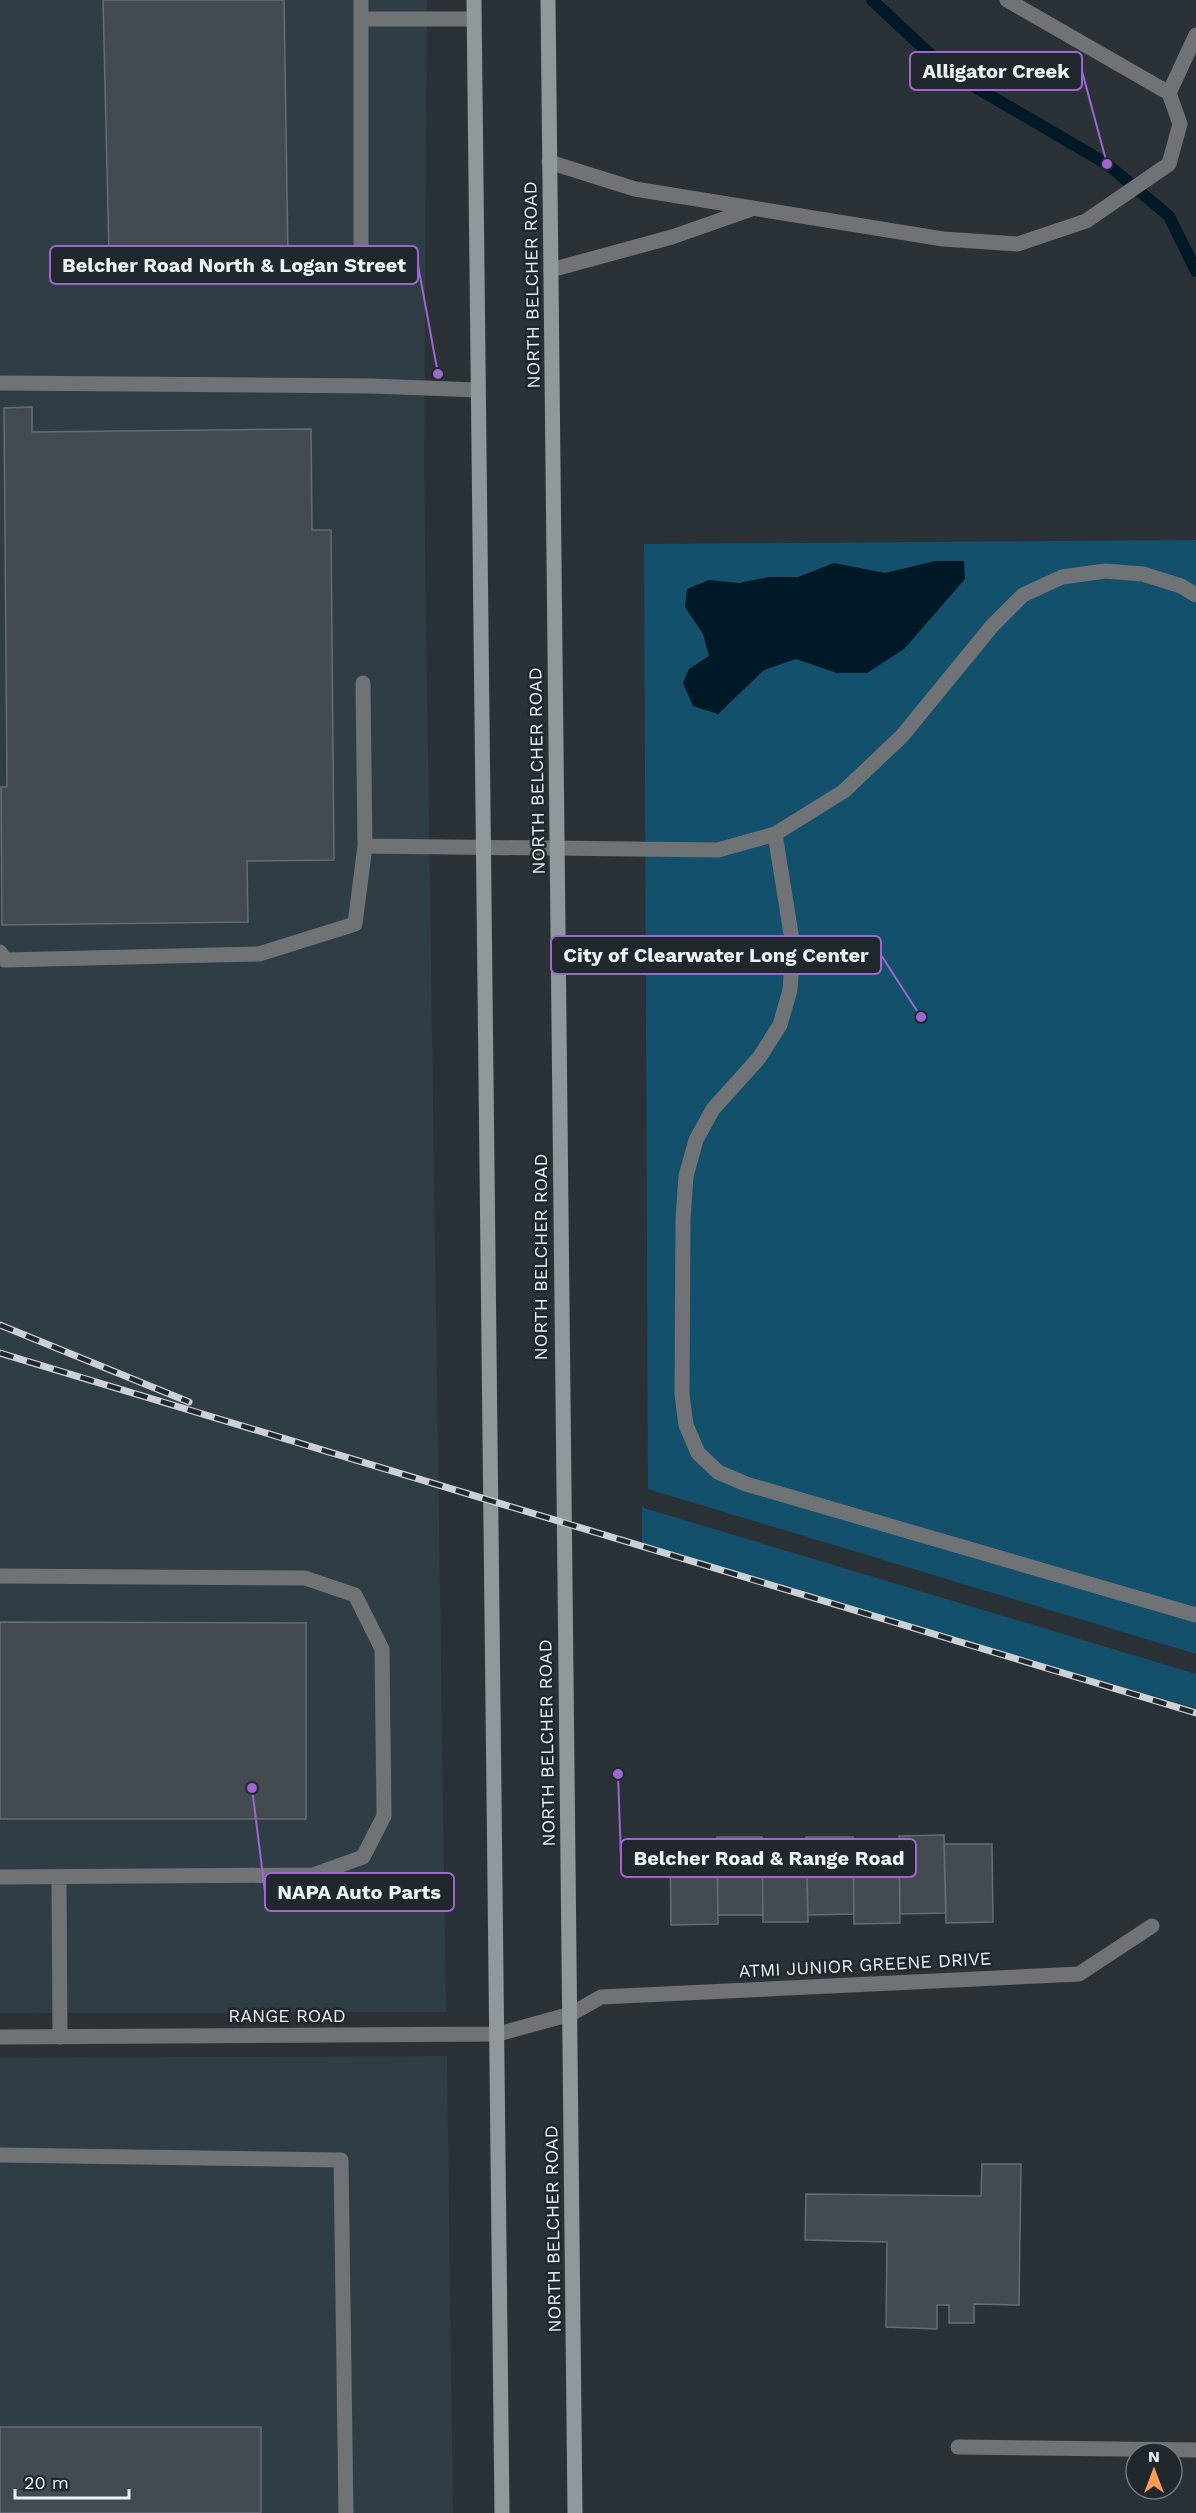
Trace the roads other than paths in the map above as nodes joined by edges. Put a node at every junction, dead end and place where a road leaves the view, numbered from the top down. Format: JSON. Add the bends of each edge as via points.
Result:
{"nodes":[{"id":1,"x":361,"y":0,"type":"edge"},
{"id":2,"x":474,"y":0,"type":"edge"},
{"id":3,"x":548,"y":0,"type":"edge"},
{"id":4,"x":1007,"y":0,"type":"edge"},
{"id":5,"x":361,"y":19,"type":"junction"},
{"id":6,"x":474,"y":19,"type":"junction"},
{"id":7,"x":1196,"y":35,"type":"edge"},
{"id":8,"x":1169,"y":93,"type":"junction"},
{"id":9,"x":549,"y":162,"type":"junction"},
{"id":10,"x":750,"y":209,"type":"junction"},
{"id":11,"x":361,"y":248,"type":"dead end"},
{"id":12,"x":551,"y":270,"type":"junction"},
{"id":13,"x":0,"y":383,"type":"edge"},
{"id":14,"x":478,"y":390,"type":"junction"},
{"id":15,"x":1196,"y":595,"type":"edge"},
{"id":16,"x":363,"y":683,"type":"dead end"},
{"id":17,"x":775,"y":834,"type":"junction"},
{"id":18,"x":365,"y":846,"type":"junction"},
{"id":19,"x":483,"y":847,"type":"junction"},
{"id":20,"x":558,"y":848,"type":"junction"},
{"id":21,"x":0,"y":952,"type":"edge"},
{"id":22,"x":0,"y":1576,"type":"edge"},
{"id":23,"x":1196,"y":1615,"type":"edge"},
{"id":24,"x":0,"y":1877,"type":"edge"},
{"id":25,"x":59,"y":1877,"type":"junction"},
{"id":26,"x":1152,"y":1926,"type":"dead end"},
{"id":27,"x":571,"y":2014,"type":"junction"},
{"id":28,"x":498,"y":2034,"type":"junction"},
{"id":29,"x":0,"y":2037,"type":"edge"},
{"id":30,"x":60,"y":2037,"type":"junction"},
{"id":31,"x":0,"y":2155,"type":"edge"},
{"id":32,"x":958,"y":2447,"type":"dead end"},
{"id":33,"x":1196,"y":2450,"type":"edge"},
{"id":34,"x":346,"y":2513,"type":"edge"},
{"id":35,"x":502,"y":2513,"type":"edge"},
{"id":36,"x":576,"y":2513,"type":"edge"}],
"edges":[{"from":1,"to":5,"type":"street"},
{"from":2,"to":6,"type":"main road"},
{"from":3,"to":9,"type":"main road","name":"NORTH BELCHER ROAD"},
{"from":4,"to":8,"type":"street"},
{"from":5,"to":6,"type":"street"},
{"from":5,"to":11,"type":"street"},
{"from":6,"to":14,"type":"main road"},
{"from":7,"to":8,"type":"street"},
{"from":8,"to":10,"type":"street","via":[[1180,124],[1169,164],[1086,221],[1018,244],[943,239]]},
{"from":9,"to":10,"type":"street","via":[[634,189]]},
{"from":9,"to":12,"type":"main road","name":"NORTH BELCHER ROAD"},
{"from":10,"to":12,"type":"street","via":[[672,237]]},
{"from":12,"to":20,"type":"main road","name":"NORTH BELCHER ROAD"},
{"from":13,"to":14,"type":"street"},
{"from":14,"to":19,"type":"main road"},
{"from":15,"to":17,"type":"street","via":[[1143,574],[1105,571],[1062,577],[1023,595],[992,626],[902,736],[844,791]]},
{"from":16,"to":18,"type":"street"},
{"from":17,"to":20,"type":"street","via":[[718,850]]},
{"from":17,"to":23,"type":"street","via":[[793,946],[790,990],[780,1025],[759,1058],[713,1109],[696,1140],[686,1176],[682,1394],[686,1425],[698,1453],[718,1472],[746,1484]]},
{"from":18,"to":19,"type":"street"},
{"from":18,"to":21,"type":"street","via":[[355,924],[259,954],[4,960]]},
{"from":19,"to":20,"type":"street"},
{"from":19,"to":28,"type":"main road"},
{"from":20,"to":27,"type":"main road","name":"NORTH BELCHER ROAD"},
{"from":22,"to":25,"type":"street","via":[[305,1578],[355,1595],[381,1649],[384,1816],[363,1857],[313,1875]]},
{"from":24,"to":25,"type":"street"},
{"from":25,"to":30,"type":"street"},
{"from":26,"to":27,"type":"street","name":"ATMI JUNIOR GREENE DRIVE","via":[[1079,1974],[601,1997]]},
{"from":27,"to":28,"type":"street","name":"RANGE ROAD"},
{"from":27,"to":36,"type":"main road","name":"NORTH BELCHER ROAD"},
{"from":28,"to":30,"type":"street","name":"RANGE ROAD"},
{"from":28,"to":35,"type":"main road"},
{"from":29,"to":30,"type":"street","name":"RANGE ROAD"},
{"from":31,"to":34,"type":"street","via":[[341,2160]]},
{"from":32,"to":33,"type":"street"}]}
